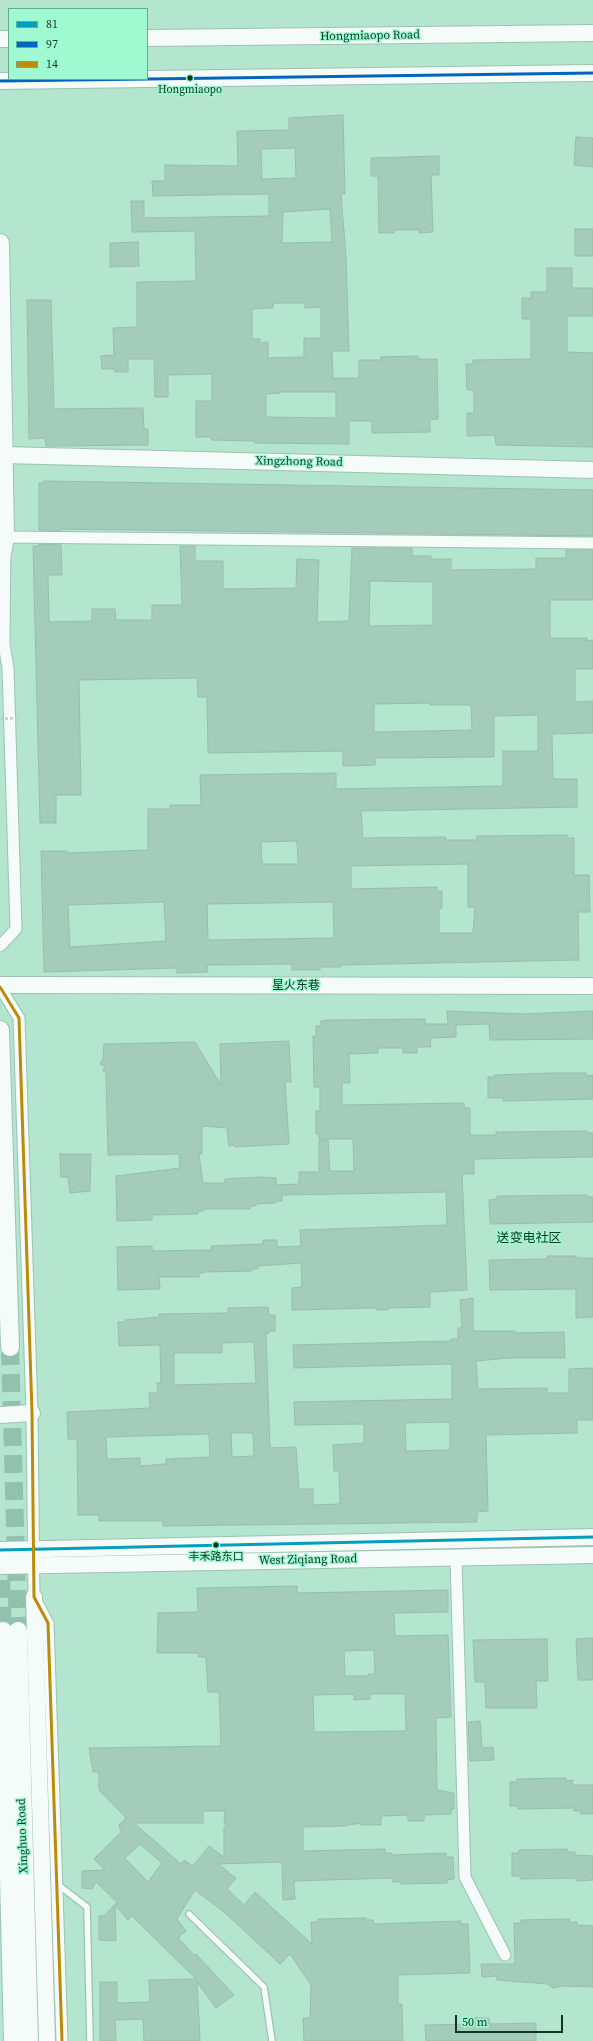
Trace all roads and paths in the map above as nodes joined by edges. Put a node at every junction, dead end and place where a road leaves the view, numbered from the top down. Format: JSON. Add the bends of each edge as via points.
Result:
{"nodes":[{"id":1,"x":593,"y":33,"type":"edge"},
{"id":2,"x":148,"y":38,"type":"edge"},
{"id":3,"x":593,"y":73,"type":"edge"},
{"id":4,"x":148,"y":79,"type":"edge"},
{"id":5,"x":74,"y":80,"type":"edge"},
{"id":6,"x":0,"y":81,"type":"edge"},
{"id":7,"x":0,"y":242,"type":"edge"},
{"id":8,"x":4,"y":455,"type":"junction"},
{"id":9,"x":593,"y":470,"type":"edge"},
{"id":10,"x":5,"y":537,"type":"junction"},
{"id":11,"x":593,"y":543,"type":"edge"},
{"id":12,"x":0,"y":564,"type":"edge"},
{"id":13,"x":20,"y":718,"type":"dead end"},
{"id":14,"x":0,"y":719,"type":"edge"},
{"id":15,"x":0,"y":946,"type":"edge"},
{"id":16,"x":0,"y":986,"type":"edge"},
{"id":17,"x":593,"y":986,"type":"edge"},
{"id":18,"x":0,"y":1030,"type":"edge"},
{"id":19,"x":10,"y":1347,"type":"tunnel mouth"},
{"id":20,"x":32,"y":1413,"type":"junction"},
{"id":21,"x":0,"y":1414,"type":"edge"},
{"id":22,"x":593,"y":1537,"type":"edge"},
{"id":23,"x":33,"y":1548,"type":"junction"},
{"id":24,"x":0,"y":1550,"type":"edge"},
{"id":25,"x":593,"y":1555,"type":"edge"},
{"id":26,"x":456,"y":1558,"type":"junction"},
{"id":27,"x":34,"y":1565,"type":"junction"},
{"id":28,"x":0,"y":1566,"type":"edge"},
{"id":29,"x":34,"y":1597,"type":"junction"},
{"id":30,"x":57,"y":1884,"type":"junction"},
{"id":31,"x":189,"y":1914,"type":"dead end"},
{"id":32,"x":506,"y":1955,"type":"dead end"},
{"id":33,"x":13,"y":2041,"type":"edge"},
{"id":34,"x":29,"y":2041,"type":"edge"},
{"id":35,"x":47,"y":2041,"type":"edge"},
{"id":36,"x":62,"y":2041,"type":"edge"},
{"id":37,"x":90,"y":2041,"type":"edge"},
{"id":38,"x":272,"y":2041,"type":"edge"}],
"edges":[{"from":1,"to":2,"type":"main road","name":"Hongmiaopo Road"},
{"from":3,"to":4,"type":"main road"},
{"from":5,"to":6,"type":"main road"},
{"from":7,"to":8,"type":"main road"},
{"from":8,"to":9,"type":"main road","name":"Xingzhong Road"},
{"from":8,"to":10,"type":"main road"},
{"from":10,"to":11,"type":"street"},
{"from":10,"to":12,"type":"main road"},
{"from":10,"to":15,"type":"street","via":[[4,644],[8,668],[16,929]]},
{"from":13,"to":14,"type":"path","bridge":true},
{"from":16,"to":17,"type":"main road","name":"星火东巷"},
{"from":16,"to":20,"type":"street","via":[[19,1018]]},
{"from":18,"to":19,"type":"main road"},
{"from":20,"to":21,"type":"main road"},
{"from":20,"to":23,"type":"street"},
{"from":22,"to":23,"type":"main road","name":"West Ziqiang Road"},
{"from":23,"to":24,"type":"main road","name":"West Ziqiang Road"},
{"from":23,"to":27,"type":"street"},
{"from":25,"to":26,"type":"main road","name":"West Ziqiang Road"},
{"from":26,"to":27,"type":"main road","name":"West Ziqiang Road"},
{"from":26,"to":32,"type":"street","via":[[465,1877]]},
{"from":27,"to":28,"type":"main road","name":"West Ziqiang Road"},
{"from":27,"to":29,"type":"street"},
{"from":29,"to":30,"type":"street","via":[[48,1623]]},
{"from":29,"to":35,"type":"main road"},
{"from":30,"to":36,"type":"street"},
{"from":30,"to":37,"type":"lane","via":[[87,1907]]},
{"from":31,"to":38,"type":"lane","via":[[264,1987]]},
{"from":33,"to":34,"type":"main road","name":"Xinghuo Road","via":[[10,1631]]}]}
